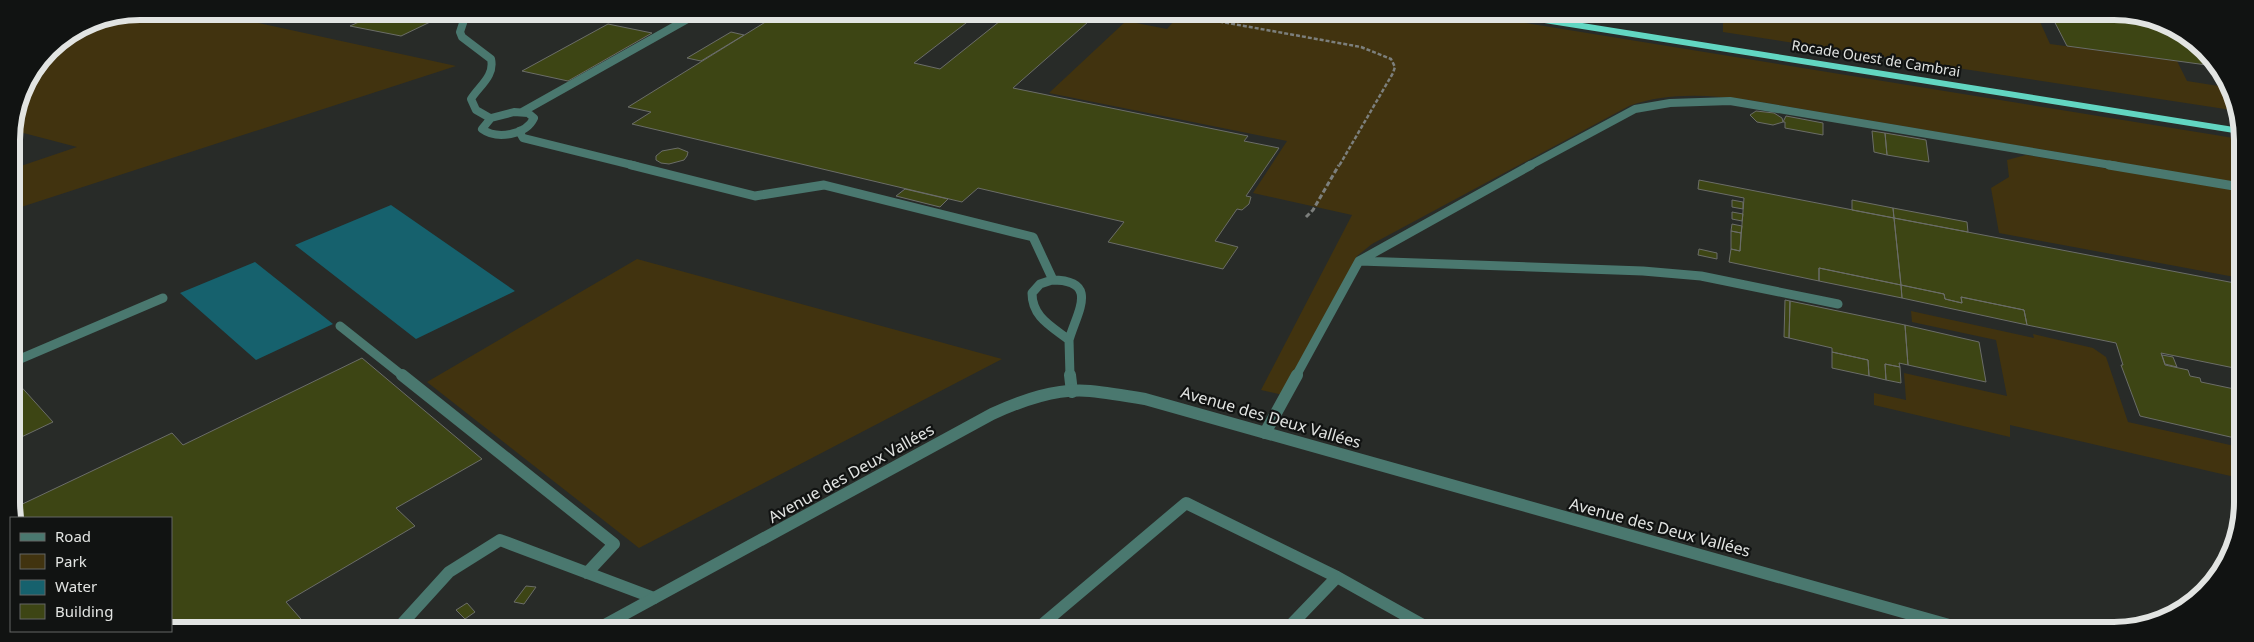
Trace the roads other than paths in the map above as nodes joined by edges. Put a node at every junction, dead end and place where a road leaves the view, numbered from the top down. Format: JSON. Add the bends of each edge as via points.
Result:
{"nodes":[{"id":1,"x":464,"y":20,"type":"edge"},
{"id":2,"x":686,"y":20,"type":"edge"},
{"id":3,"x":1545,"y":20,"type":"edge"},
{"id":4,"x":522,"y":112,"type":"junction"},
{"id":5,"x":490,"y":118,"type":"junction"},
{"id":6,"x":2234,"y":130,"type":"edge"},
{"id":7,"x":519,"y":131,"type":"junction"},
{"id":8,"x":2234,"y":186,"type":"edge"},
{"id":9,"x":1359,"y":261,"type":"junction"},
{"id":10,"x":1053,"y":280,"type":"junction"},
{"id":11,"x":163,"y":298,"type":"dead end"},
{"id":12,"x":1838,"y":304,"type":"dead end"},
{"id":13,"x":340,"y":326,"type":"dead end"},
{"id":14,"x":1068,"y":340,"type":"junction"},
{"id":15,"x":20,"y":359,"type":"edge"},
{"id":16,"x":1072,"y":392,"type":"junction"},
{"id":17,"x":1265,"y":433,"type":"junction"},
{"id":18,"x":587,"y":573,"type":"junction"},
{"id":19,"x":1336,"y":577,"type":"junction"},
{"id":20,"x":654,"y":598,"type":"junction"},
{"id":21,"x":404,"y":622,"type":"edge"},
{"id":22,"x":610,"y":622,"type":"edge"},
{"id":23,"x":1045,"y":622,"type":"edge"},
{"id":24,"x":1294,"y":622,"type":"edge"},
{"id":25,"x":1417,"y":622,"type":"edge"},
{"id":26,"x":1938,"y":622,"type":"edge"}],
"edges":[{"from":1,"to":5,"type":"street","via":[[460,32],[462,37],[493,63],[491,72],[476,88],[471,99],[476,110]]},
{"from":2,"to":4,"type":"street"},
{"from":3,"to":6,"type":"highway","name":"Rocade Ouest de Cambrai"},
{"from":4,"to":5,"type":"street"},
{"from":4,"to":7,"type":"street","via":[[532,115],[534,121]]},
{"from":5,"to":7,"type":"street","via":[[482,125],[489,134]]},
{"from":7,"to":10,"type":"street","via":[[523,138],[754,196],[824,185],[1033,237]]},
{"from":8,"to":9,"type":"street","via":[[1730,101],[1686,100],[1635,109]]},
{"from":9,"to":12,"type":"street","via":[[1701,276]]},
{"from":9,"to":17,"type":"street"},
{"from":10,"to":14,"type":"street","via":[[1073,282],[1080,287],[1082,295],[1074,330]]},
{"from":10,"to":14,"type":"street","via":[[1038,285],[1032,292],[1030,303],[1042,322]]},
{"from":11,"to":15,"type":"street"},
{"from":13,"to":18,"type":"street","via":[[614,544]]},
{"from":14,"to":16,"type":"street"},
{"from":16,"to":17,"type":"street","name":"Avenue des Deux Vallées","via":[[1145,399]]},
{"from":16,"to":20,"type":"street","name":"Avenue des Deux Vallées","via":[[1036,397],[992,414]]},
{"from":17,"to":26,"type":"street","name":"Avenue des Deux Vallées"},
{"from":18,"to":20,"type":"street"},
{"from":18,"to":21,"type":"street","via":[[500,540],[449,572]]},
{"from":19,"to":23,"type":"street","via":[[1186,502]]},
{"from":19,"to":24,"type":"street"},
{"from":19,"to":25,"type":"street"},
{"from":20,"to":22,"type":"street","name":"Avenue des Deux Vallées"}]}
